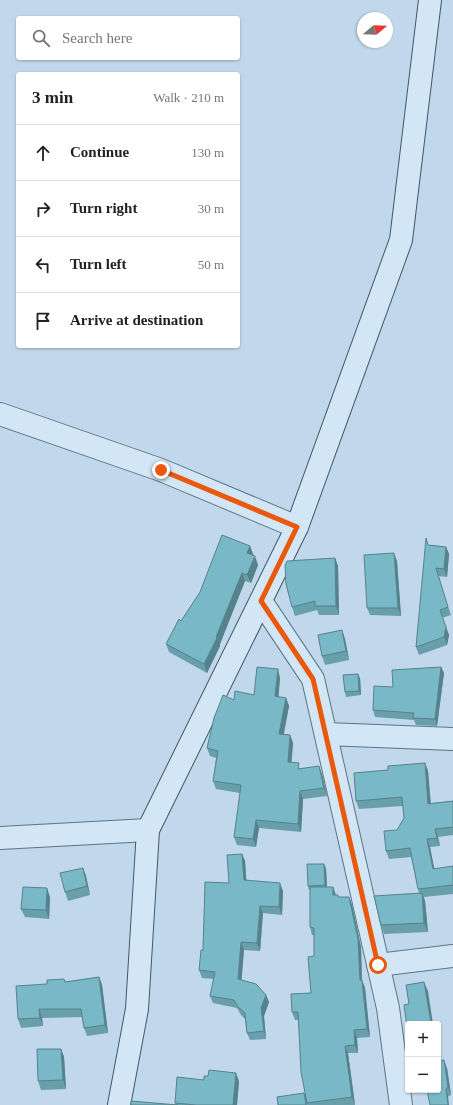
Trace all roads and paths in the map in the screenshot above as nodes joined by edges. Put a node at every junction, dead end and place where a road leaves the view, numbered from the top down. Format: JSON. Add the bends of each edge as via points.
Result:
{"nodes":[{"id":1,"x":430,"y":0,"type":"edge"},
{"id":2,"x":0,"y":414,"type":"edge"},
{"id":3,"x":297,"y":527,"type":"junction"},
{"id":4,"x":261,"y":601,"type":"junction"},
{"id":5,"x":326,"y":734,"type":"junction"},
{"id":6,"x":453,"y":739,"type":"edge"},
{"id":7,"x":148,"y":830,"type":"junction"},
{"id":8,"x":0,"y":838,"type":"edge"},
{"id":9,"x":453,"y":956,"type":"edge"},
{"id":10,"x":378,"y":965,"type":"junction"},
{"id":11,"x":119,"y":1105,"type":"edge"},
{"id":12,"x":401,"y":1105,"type":"edge"}],
"edges":[{"from":1,"to":3,"type":"street","via":[[401,240]]},
{"from":2,"to":3,"type":"street","via":[[161,470]]},
{"from":3,"to":4,"type":"street"},
{"from":4,"to":5,"type":"street","via":[[313,679]]},
{"from":4,"to":7,"type":"street"},
{"from":5,"to":6,"type":"street"},
{"from":5,"to":10,"type":"street"},
{"from":7,"to":8,"type":"street"},
{"from":7,"to":11,"type":"street","via":[[137,1010]]},
{"from":9,"to":10,"type":"street"},
{"from":10,"to":12,"type":"street","via":[[388,1008]]}]}
